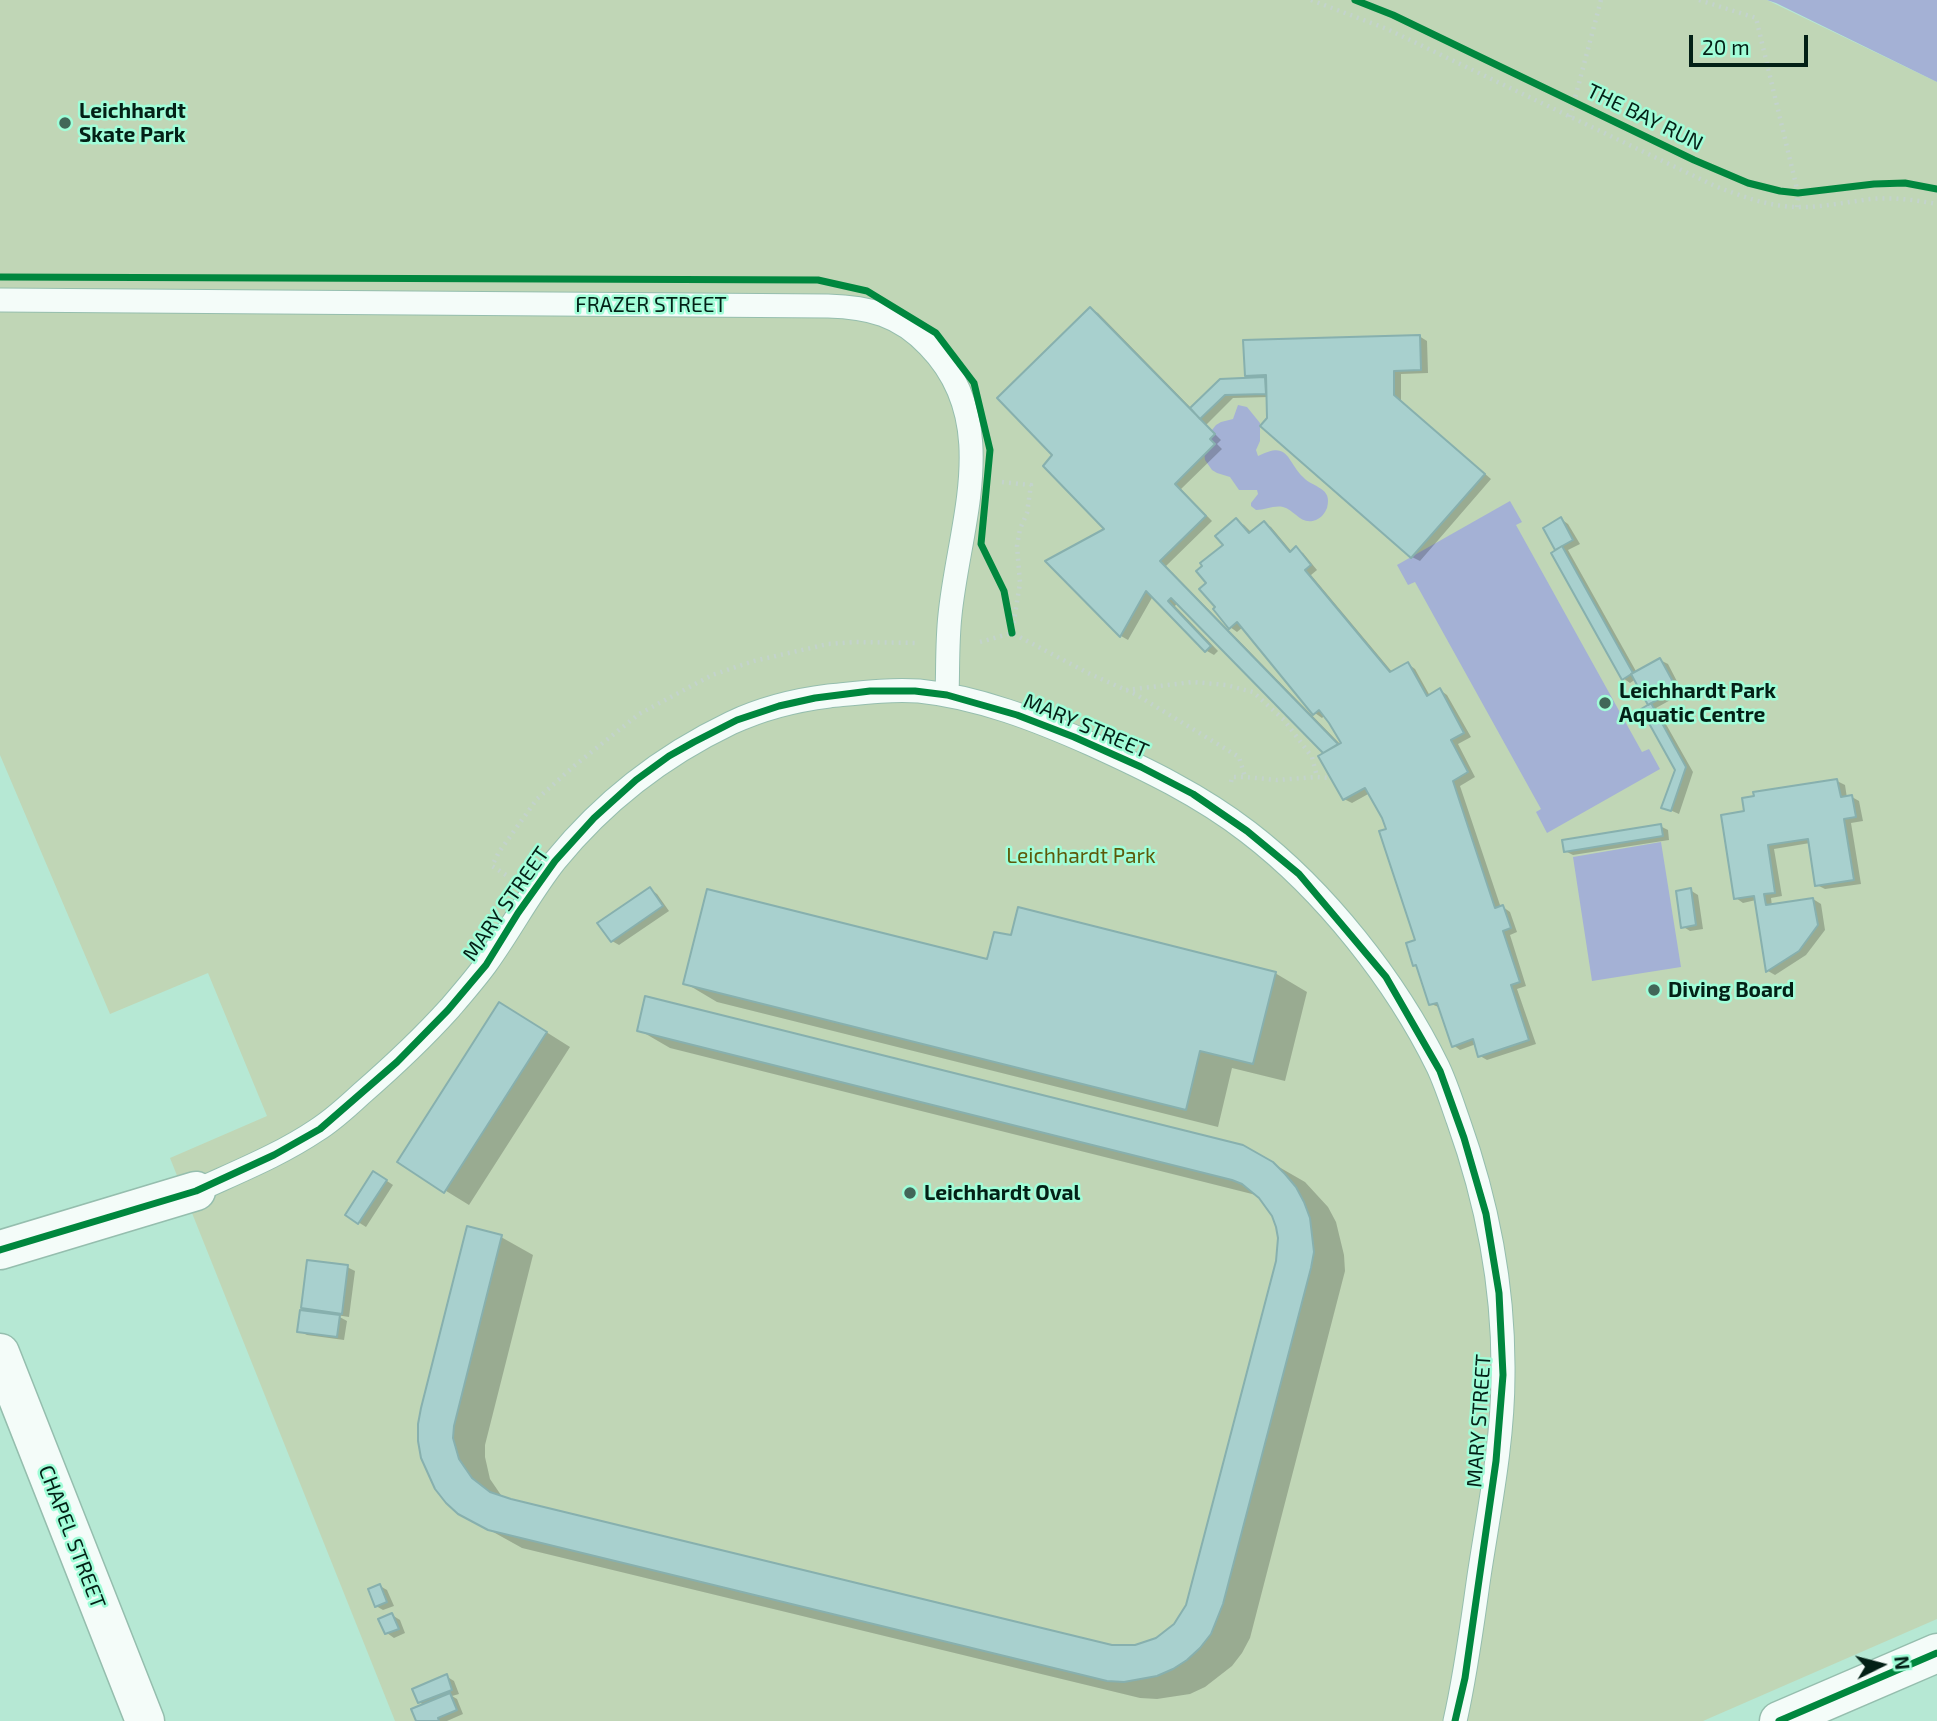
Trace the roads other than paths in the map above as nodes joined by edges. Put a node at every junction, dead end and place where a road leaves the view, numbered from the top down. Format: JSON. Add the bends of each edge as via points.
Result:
{"nodes":[{"id":1,"x":0,"y":300,"type":"edge"},
{"id":2,"x":947,"y":695,"type":"junction"},
{"id":3,"x":196,"y":1191,"type":"joint"},
{"id":4,"x":0,"y":1250,"type":"edge"},
{"id":5,"x":0,"y":1353,"type":"edge"},
{"id":6,"x":1937,"y":1653,"type":"edge"},
{"id":7,"x":145,"y":1721,"type":"edge"},
{"id":8,"x":1455,"y":1721,"type":"edge"},
{"id":9,"x":1779,"y":1721,"type":"edge"}],
"edges":[{"from":1,"to":2,"type":"lane","name":"FRAZER STREET","via":[[828,306],[877,312],[919,336],[940,357],[955,382],[971,434],[968,499],[949,617]]},
{"from":2,"to":3,"type":"lane","name":"MARY STREET","via":[[870,691],[791,703],[737,720],[669,756],[594,818],[555,861],[486,965],[397,1062],[320,1129]]},
{"from":2,"to":8,"type":"lane","name":"MARY STREET","via":[[1017,715],[1141,767],[1193,794],[1247,831],[1299,874],[1386,977],[1440,1071],[1486,1214],[1499,1293],[1503,1376],[1496,1461]]},
{"from":3,"to":4,"type":"street","name":"MARY STREET"},
{"from":5,"to":7,"type":"street","name":"CHAPEL STREET"},
{"from":6,"to":9,"type":"street"}]}
